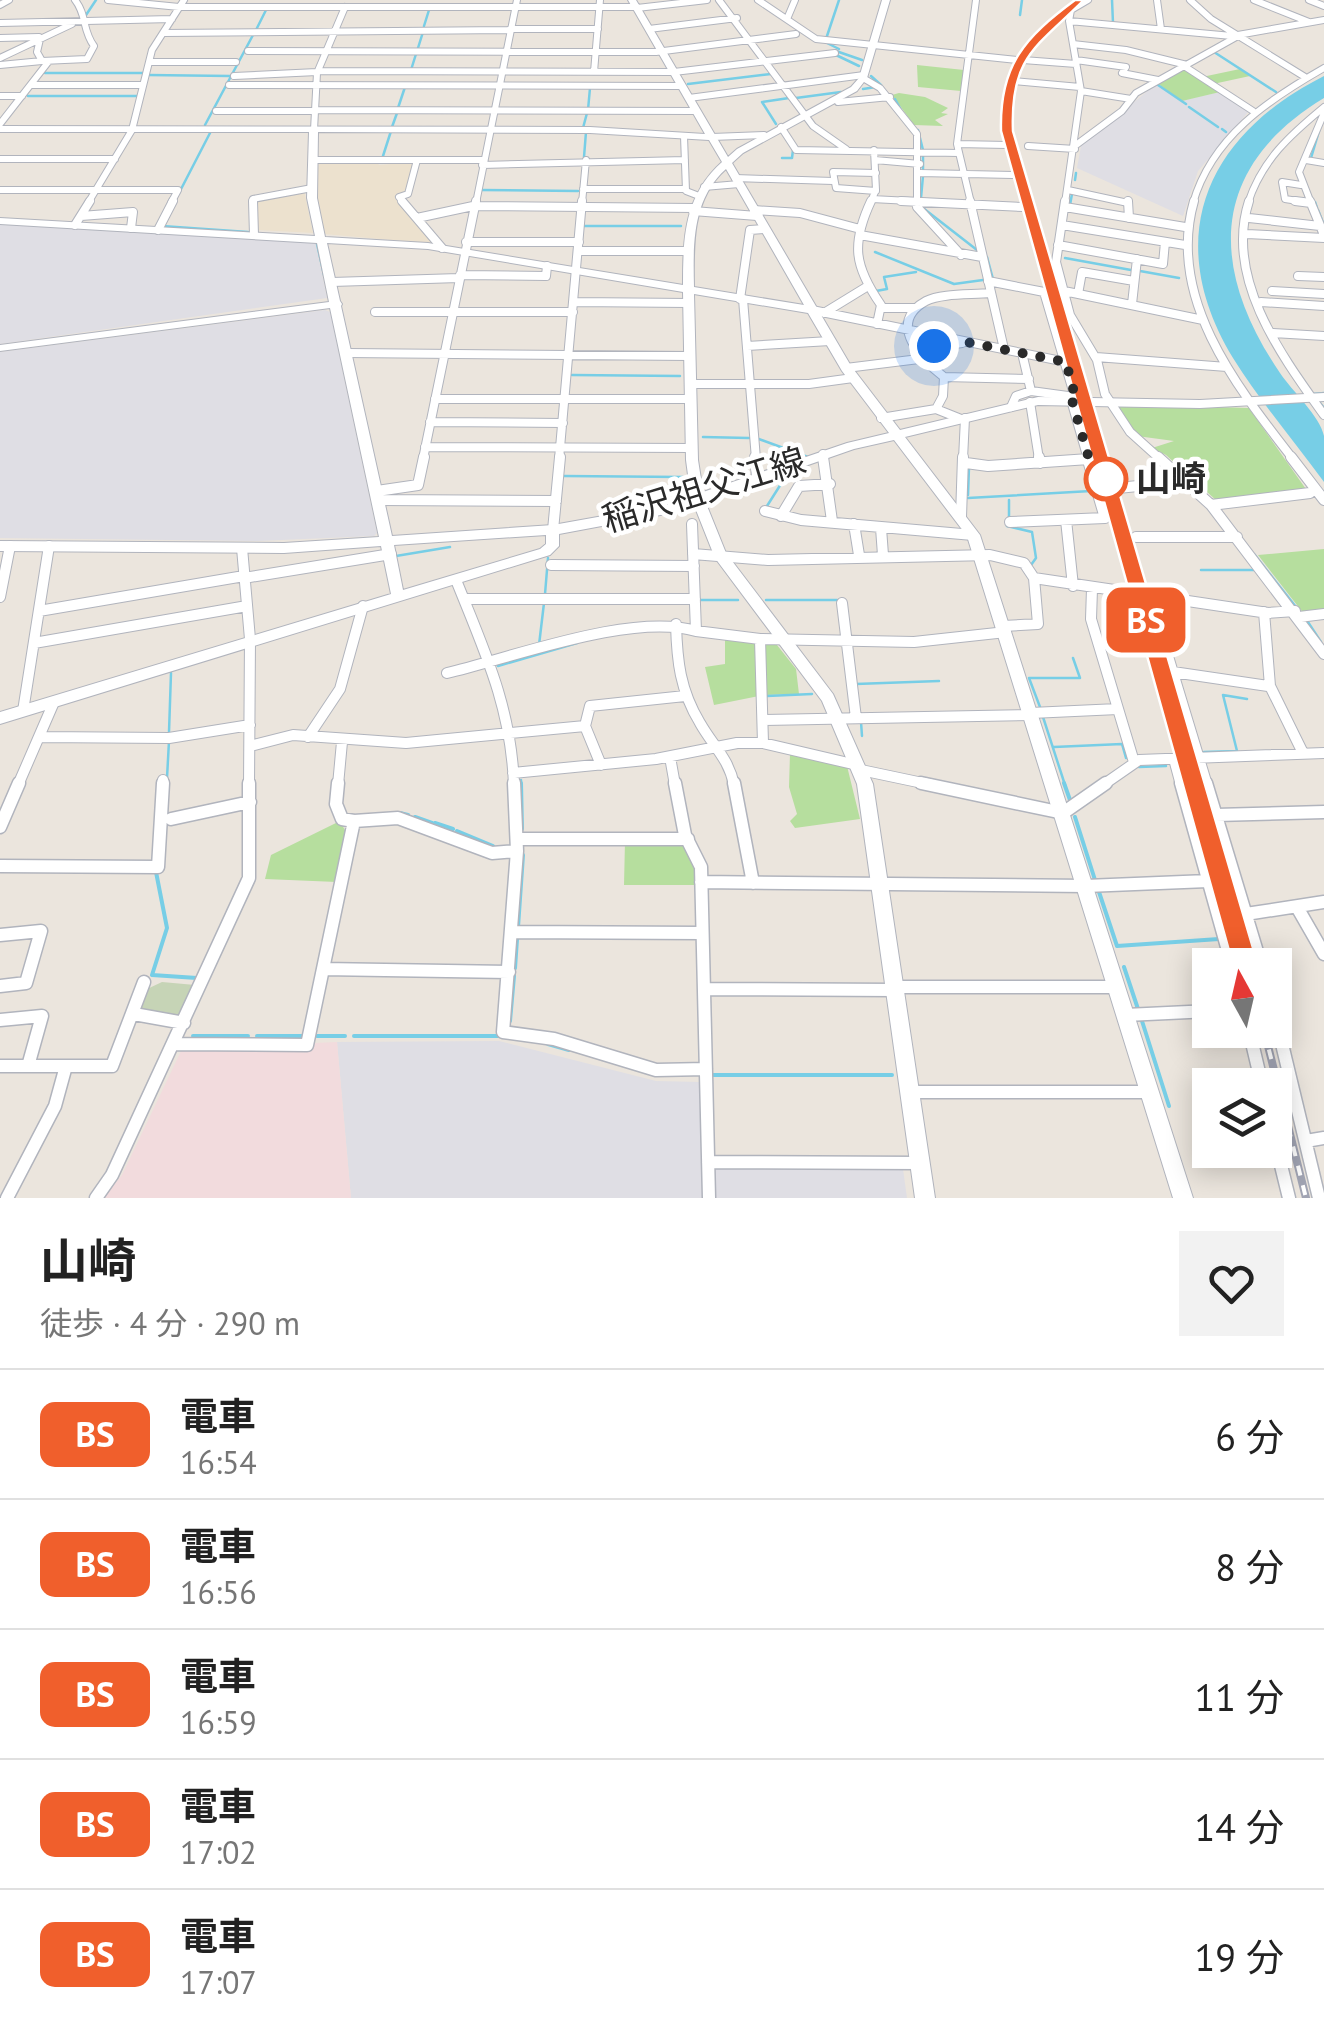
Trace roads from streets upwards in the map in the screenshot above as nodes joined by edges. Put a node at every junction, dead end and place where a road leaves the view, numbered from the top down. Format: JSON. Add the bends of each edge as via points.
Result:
{"nodes":[{"id":1,"x":9,"y":0,"type":"edge"},
{"id":2,"x":74,"y":0,"type":"edge"},
{"id":3,"x":108,"y":0,"type":"edge"},
{"id":4,"x":360,"y":0,"type":"edge"},
{"id":5,"x":707,"y":0,"type":"edge"},
{"id":6,"x":720,"y":0,"type":"edge"},
{"id":7,"x":758,"y":0,"type":"edge"},
{"id":8,"x":794,"y":0,"type":"edge"},
{"id":9,"x":886,"y":0,"type":"edge"},
{"id":10,"x":976,"y":0,"type":"edge"},
{"id":11,"x":1068,"y":0,"type":"edge"},
{"id":12,"x":1088,"y":0,"type":"edge"},
{"id":13,"x":1158,"y":0,"type":"edge"},
{"id":14,"x":1190,"y":0,"type":"edge"},
{"id":15,"x":1254,"y":0,"type":"edge"},
{"id":16,"x":1309,"y":0,"type":"edge"},
{"id":17,"x":677,"y":2,"type":"edge"},
{"id":18,"x":182,"y":4,"type":"edge"},
{"id":19,"x":312,"y":4,"type":"edge"},
{"id":20,"x":408,"y":4,"type":"edge"},
{"id":21,"x":516,"y":4,"type":"edge"},
{"id":22,"x":600,"y":4,"type":"edge"},
{"id":23,"x":340,"y":5,"type":"edge"},
{"id":24,"x":635,"y":5,"type":"edge"},
{"id":25,"x":0,"y":6,"type":"edge"},
{"id":26,"x":1324,"y":6,"type":"edge"},
{"id":27,"x":355,"y":7,"type":"junction"},
{"id":28,"x":1071,"y":10,"type":"junction"},
{"id":29,"x":172,"y":18,"type":"junction"},
{"id":30,"x":737,"y":18,"type":"junction"},
{"id":31,"x":787,"y":19,"type":"junction"},
{"id":32,"x":82,"y":20,"type":"junction"},
{"id":33,"x":1069,"y":20,"type":"junction"},
{"id":34,"x":1319,"y":22,"type":"edge"},
{"id":35,"x":0,"y":24,"type":"edge"},
{"id":36,"x":1126,"y":26,"type":"junction"},
{"id":37,"x":336,"y":29,"type":"junction"},
{"id":38,"x":598,"y":29,"type":"junction"},
{"id":39,"x":649,"y":29,"type":"junction"},
{"id":40,"x":1161,"y":29,"type":"junction"},
{"id":41,"x":510,"y":30,"type":"junction"},
{"id":42,"x":83,"y":32,"type":"junction"},
{"id":43,"x":163,"y":33,"type":"junction"},
{"id":44,"x":796,"y":34,"type":"dead end"},
{"id":45,"x":1239,"y":36,"type":"junction"},
{"id":46,"x":45,"y":37,"type":"junction"},
{"id":47,"x":0,"y":38,"type":"edge"},
{"id":48,"x":752,"y":40,"type":"junction"},
{"id":49,"x":1073,"y":44,"type":"junction"},
{"id":50,"x":874,"y":45,"type":"junction"},
{"id":51,"x":1113,"y":48,"type":"junction"},
{"id":52,"x":248,"y":51,"type":"dead end"},
{"id":53,"x":662,"y":51,"type":"junction"},
{"id":54,"x":326,"y":52,"type":"junction"},
{"id":55,"x":505,"y":52,"type":"junction"},
{"id":56,"x":596,"y":52,"type":"junction"},
{"id":57,"x":835,"y":52,"type":"dead end"},
{"id":58,"x":968,"y":56,"type":"junction"},
{"id":59,"x":1094,"y":60,"type":"junction"},
{"id":60,"x":46,"y":61,"type":"junction"},
{"id":61,"x":768,"y":61,"type":"junction"},
{"id":62,"x":149,"y":62,"type":"junction"},
{"id":63,"x":236,"y":62,"type":"dead end"},
{"id":64,"x":1076,"y":62,"type":"junction"},
{"id":65,"x":2,"y":65,"type":"edge"},
{"id":66,"x":1185,"y":66,"type":"junction"},
{"id":67,"x":1324,"y":68,"type":"edge"},
{"id":68,"x":318,"y":72,"type":"junction"},
{"id":69,"x":501,"y":72,"type":"junction"},
{"id":70,"x":594,"y":72,"type":"junction"},
{"id":71,"x":674,"y":72,"type":"junction"},
{"id":72,"x":234,"y":76,"type":"dead end"},
{"id":73,"x":864,"y":76,"type":"junction"},
{"id":74,"x":1306,"y":77,"type":"junction"},
{"id":75,"x":1159,"y":80,"type":"junction"},
{"id":76,"x":1014,"y":81,"type":"dead end"},
{"id":77,"x":31,"y":84,"type":"junction"},
{"id":78,"x":143,"y":85,"type":"junction"},
{"id":79,"x":316,"y":85,"type":"junction"},
{"id":80,"x":784,"y":85,"type":"junction"},
{"id":81,"x":229,"y":86,"type":"dead end"},
{"id":82,"x":498,"y":86,"type":"junction"},
{"id":83,"x":682,"y":86,"type":"junction"},
{"id":84,"x":1081,"y":89,"type":"junction"},
{"id":85,"x":0,"y":96,"type":"edge"},
{"id":86,"x":22,"y":96,"type":"junction"},
{"id":87,"x":689,"y":98,"type":"junction"},
{"id":88,"x":890,"y":98,"type":"junction"},
{"id":89,"x":1131,"y":99,"type":"junction"},
{"id":90,"x":838,"y":102,"type":"junction"},
{"id":91,"x":315,"y":110,"type":"junction"},
{"id":92,"x":1324,"y":110,"type":"edge"},
{"id":93,"x":216,"y":111,"type":"dead end"},
{"id":94,"x":493,"y":111,"type":"junction"},
{"id":95,"x":696,"y":111,"type":"junction"},
{"id":96,"x":1253,"y":111,"type":"junction"},
{"id":97,"x":806,"y":116,"type":"junction"},
{"id":98,"x":1320,"y":126,"type":"edge"},
{"id":99,"x":0,"y":127,"type":"edge"},
{"id":100,"x":781,"y":127,"type":"junction"},
{"id":101,"x":132,"y":130,"type":"junction"},
{"id":102,"x":314,"y":130,"type":"junction"},
{"id":103,"x":489,"y":130,"type":"junction"},
{"id":104,"x":764,"y":135,"type":"junction"},
{"id":105,"x":684,"y":136,"type":"junction"},
{"id":106,"x":712,"y":138,"type":"junction"},
{"id":107,"x":1007,"y":145,"type":"dead end"},
{"id":108,"x":1028,"y":146,"type":"dead end"},
{"id":109,"x":1076,"y":147,"type":"junction"},
{"id":110,"x":958,"y":148,"type":"junction"},
{"id":111,"x":846,"y":149,"type":"junction"},
{"id":112,"x":874,"y":150,"type":"junction"},
{"id":113,"x":920,"y":152,"type":"junction"},
{"id":114,"x":0,"y":159,"type":"edge"},
{"id":115,"x":115,"y":160,"type":"junction"},
{"id":116,"x":313,"y":160,"type":"junction"},
{"id":117,"x":417,"y":160,"type":"junction"},
{"id":118,"x":586,"y":160,"type":"junction"},
{"id":119,"x":685,"y":160,"type":"junction"},
{"id":120,"x":875,"y":160,"type":"junction"},
{"id":121,"x":1306,"y":160,"type":"junction"},
{"id":122,"x":482,"y":162,"type":"junction"},
{"id":123,"x":726,"y":162,"type":"junction"},
{"id":124,"x":1324,"y":163,"type":"edge"},
{"id":125,"x":920,"y":168,"type":"junction"},
{"id":126,"x":876,"y":173,"type":"junction"},
{"id":127,"x":964,"y":174,"type":"junction"},
{"id":128,"x":1013,"y":175,"type":"dead end"},
{"id":129,"x":737,"y":181,"type":"junction"},
{"id":130,"x":833,"y":181,"type":"junction"},
{"id":131,"x":1301,"y":185,"type":"junction"},
{"id":132,"x":312,"y":188,"type":"junction"},
{"id":133,"x":583,"y":189,"type":"junction"},
{"id":134,"x":0,"y":190,"type":"edge"},
{"id":135,"x":96,"y":190,"type":"junction"},
{"id":136,"x":1068,"y":190,"type":"junction"},
{"id":137,"x":874,"y":195,"type":"junction"},
{"id":138,"x":695,"y":198,"type":"junction"},
{"id":139,"x":1310,"y":201,"type":"junction"},
{"id":140,"x":1324,"y":202,"type":"edge"},
{"id":141,"x":916,"y":205,"type":"junction"},
{"id":142,"x":474,"y":206,"type":"junction"},
{"id":143,"x":971,"y":206,"type":"junction"},
{"id":144,"x":582,"y":207,"type":"junction"},
{"id":145,"x":1065,"y":207,"type":"junction"},
{"id":146,"x":1023,"y":208,"type":"dead end"},
{"id":147,"x":756,"y":213,"type":"junction"},
{"id":148,"x":417,"y":218,"type":"junction"},
{"id":149,"x":1129,"y":218,"type":"junction"},
{"id":150,"x":1249,"y":218,"type":"dead end"},
{"id":151,"x":78,"y":220,"type":"junction"},
{"id":152,"x":0,"y":221,"type":"edge"},
{"id":153,"x":1062,"y":224,"type":"junction"},
{"id":154,"x":1185,"y":227,"type":"junction"},
{"id":155,"x":765,"y":229,"type":"junction"},
{"id":156,"x":158,"y":230,"type":"junction"},
{"id":157,"x":860,"y":232,"type":"junction"},
{"id":158,"x":1323,"y":233,"type":"edge"},
{"id":159,"x":1247,"y":234,"type":"dead end"},
{"id":160,"x":254,"y":235,"type":"junction"},
{"id":161,"x":323,"y":239,"type":"junction"},
{"id":162,"x":1165,"y":242,"type":"junction"},
{"id":163,"x":1058,"y":245,"type":"junction"},
{"id":164,"x":1185,"y":245,"type":"junction"},
{"id":165,"x":465,"y":247,"type":"junction"},
{"id":166,"x":578,"y":247,"type":"junction"},
{"id":167,"x":442,"y":248,"type":"junction"},
{"id":168,"x":688,"y":251,"type":"junction"},
{"id":169,"x":962,"y":255,"type":"junction"},
{"id":170,"x":982,"y":257,"type":"junction"},
{"id":171,"x":1137,"y":259,"type":"junction"},
{"id":172,"x":547,"y":266,"type":"junction"},
{"id":173,"x":576,"y":270,"type":"junction"},
{"id":174,"x":459,"y":276,"type":"junction"},
{"id":175,"x":1298,"y":276,"type":"dead end"},
{"id":176,"x":1324,"y":277,"type":"edge"},
{"id":177,"x":988,"y":281,"type":"junction"},
{"id":178,"x":1134,"y":281,"type":"junction"},
{"id":179,"x":332,"y":282,"type":"junction"},
{"id":180,"x":868,"y":286,"type":"junction"},
{"id":181,"x":1272,"y":291,"type":"dead end"},
{"id":182,"x":990,"y":293,"type":"junction"},
{"id":183,"x":1065,"y":293,"type":"junction"},
{"id":184,"x":1078,"y":294,"type":"junction"},
{"id":185,"x":1324,"y":294,"type":"edge"},
{"id":186,"x":689,"y":296,"type":"junction"},
{"id":187,"x":742,"y":299,"type":"junction"},
{"id":188,"x":1260,"y":302,"type":"dead end"},
{"id":189,"x":337,"y":304,"type":"junction"},
{"id":190,"x":1324,"y":306,"type":"edge"},
{"id":191,"x":573,"y":307,"type":"junction"},
{"id":192,"x":1132,"y":307,"type":"junction"},
{"id":193,"x":882,"y":308,"type":"junction"},
{"id":194,"x":916,"y":308,"type":"junction"},
{"id":195,"x":375,"y":312,"type":"dead end"},
{"id":196,"x":452,"y":312,"type":"junction"},
{"id":197,"x":818,"y":312,"type":"junction"},
{"id":198,"x":1203,"y":320,"type":"junction"},
{"id":199,"x":877,"y":324,"type":"junction"},
{"id":200,"x":908,"y":330,"type":"junction"},
{"id":201,"x":1273,"y":332,"type":"dead end"},
{"id":202,"x":1324,"y":336,"type":"edge"},
{"id":203,"x":830,"y":341,"type":"junction"},
{"id":204,"x":966,"y":342,"type":"junction"},
{"id":205,"x":747,"y":346,"type":"junction"},
{"id":206,"x":0,"y":348,"type":"edge"},
{"id":207,"x":1004,"y":348,"type":"junction"},
{"id":208,"x":348,"y":353,"type":"junction"},
{"id":209,"x":444,"y":354,"type":"junction"},
{"id":210,"x":569,"y":354,"type":"junction"},
{"id":211,"x":917,"y":354,"type":"junction"},
{"id":212,"x":690,"y":356,"type":"junction"},
{"id":213,"x":1024,"y":356,"type":"junction"},
{"id":214,"x":1096,"y":357,"type":"junction"},
{"id":215,"x":1061,"y":361,"type":"junction"},
{"id":216,"x":1227,"y":366,"type":"junction"},
{"id":217,"x":846,"y":368,"type":"junction"},
{"id":218,"x":853,"y":378,"type":"junction"},
{"id":219,"x":944,"y":378,"type":"junction"},
{"id":220,"x":1029,"y":379,"type":"junction"},
{"id":221,"x":750,"y":384,"type":"junction"},
{"id":222,"x":691,"y":392,"type":"junction"},
{"id":223,"x":1030,"y":397,"type":"junction"},
{"id":224,"x":435,"y":398,"type":"junction"},
{"id":225,"x":565,"y":398,"type":"junction"},
{"id":226,"x":1314,"y":398,"type":"edge"},
{"id":227,"x":1074,"y":399,"type":"junction"},
{"id":228,"x":1110,"y":402,"type":"junction"},
{"id":229,"x":1253,"y":402,"type":"junction"},
{"id":230,"x":936,"y":409,"type":"junction"},
{"id":231,"x":1324,"y":415,"type":"edge"},
{"id":232,"x":881,"y":418,"type":"junction"},
{"id":233,"x":963,"y":418,"type":"junction"},
{"id":234,"x":430,"y":422,"type":"junction"},
{"id":235,"x":563,"y":422,"type":"junction"},
{"id":236,"x":894,"y":434,"type":"junction"},
{"id":237,"x":425,"y":447,"type":"junction"},
{"id":238,"x":561,"y":447,"type":"junction"},
{"id":239,"x":692,"y":448,"type":"junction"},
{"id":240,"x":823,"y":454,"type":"junction"},
{"id":241,"x":1089,"y":460,"type":"junction"},
{"id":242,"x":1040,"y":462,"type":"junction"},
{"id":243,"x":966,"y":463,"type":"junction"},
{"id":244,"x":756,"y":476,"type":"junction"},
{"id":245,"x":1188,"y":482,"type":"junction"},
{"id":246,"x":830,"y":484,"type":"junction"},
{"id":247,"x":1118,"y":488,"type":"dead end"},
{"id":248,"x":1310,"y":493,"type":"dead end"},
{"id":249,"x":378,"y":495,"type":"junction"},
{"id":250,"x":697,"y":497,"type":"junction"},
{"id":251,"x":1324,"y":500,"type":"edge"},
{"id":252,"x":556,"y":501,"type":"junction"},
{"id":253,"x":1211,"y":505,"type":"junction"},
{"id":254,"x":765,"y":511,"type":"dead end"},
{"id":255,"x":781,"y":516,"type":"junction"},
{"id":256,"x":961,"y":517,"type":"junction"},
{"id":257,"x":1066,"y":520,"type":"junction"},
{"id":258,"x":832,"y":521,"type":"junction"},
{"id":259,"x":1010,"y":522,"type":"dead end"},
{"id":260,"x":692,"y":524,"type":"dead end"},
{"id":261,"x":854,"y":524,"type":"junction"},
{"id":262,"x":881,"y":528,"type":"junction"},
{"id":263,"x":553,"y":530,"type":"junction"},
{"id":264,"x":972,"y":535,"type":"junction"},
{"id":265,"x":1136,"y":537,"type":"dead end"},
{"id":266,"x":1236,"y":537,"type":"junction"},
{"id":267,"x":5,"y":546,"type":"edge"},
{"id":268,"x":49,"y":546,"type":"junction"},
{"id":269,"x":242,"y":548,"type":"junction"},
{"id":270,"x":390,"y":548,"type":"junction"},
{"id":271,"x":720,"y":555,"type":"junction"},
{"id":272,"x":859,"y":555,"type":"junction"},
{"id":273,"x":981,"y":555,"type":"junction"},
{"id":274,"x":883,"y":556,"type":"junction"},
{"id":275,"x":693,"y":560,"type":"junction"},
{"id":276,"x":551,"y":565,"type":"dead end"},
{"id":277,"x":244,"y":577,"type":"junction"},
{"id":278,"x":1034,"y":578,"type":"junction"},
{"id":279,"x":456,"y":580,"type":"junction"},
{"id":280,"x":1073,"y":586,"type":"junction"},
{"id":281,"x":1092,"y":589,"type":"junction"},
{"id":282,"x":398,"y":596,"type":"junction"},
{"id":283,"x":1150,"y":596,"type":"junction"},
{"id":284,"x":0,"y":597,"type":"edge"},
{"id":285,"x":465,"y":599,"type":"junction"},
{"id":286,"x":695,"y":599,"type":"junction"},
{"id":287,"x":842,"y":602,"type":"dead end"},
{"id":288,"x":247,"y":606,"type":"junction"},
{"id":289,"x":363,"y":606,"type":"junction"},
{"id":290,"x":39,"y":611,"type":"junction"},
{"id":291,"x":1264,"y":612,"type":"junction"},
{"id":292,"x":1297,"y":614,"type":"junction"},
{"id":293,"x":1324,"y":614,"type":"edge"},
{"id":294,"x":676,"y":624,"type":"junction"},
{"id":295,"x":1004,"y":629,"type":"junction"},
{"id":296,"x":696,"y":631,"type":"junction"},
{"id":297,"x":760,"y":638,"type":"junction"},
{"id":298,"x":250,"y":639,"type":"junction"},
{"id":299,"x":783,"y":639,"type":"junction"},
{"id":300,"x":846,"y":640,"type":"junction"},
{"id":301,"x":34,"y":643,"type":"junction"},
{"id":302,"x":1324,"y":654,"type":"edge"},
{"id":303,"x":492,"y":663,"type":"junction"},
{"id":304,"x":1173,"y":672,"type":"junction"},
{"id":305,"x":447,"y":673,"type":"dead end"},
{"id":306,"x":1268,"y":686,"type":"junction"},
{"id":307,"x":685,"y":696,"type":"junction"},
{"id":308,"x":54,"y":702,"type":"junction"},
{"id":309,"x":1118,"y":710,"type":"junction"},
{"id":310,"x":23,"y":711,"type":"junction"},
{"id":311,"x":1031,"y":714,"type":"junction"},
{"id":312,"x":0,"y":718,"type":"edge"},
{"id":313,"x":840,"y":718,"type":"junction"},
{"id":314,"x":856,"y":718,"type":"junction"},
{"id":315,"x":764,"y":720,"type":"junction"},
{"id":316,"x":250,"y":725,"type":"junction"},
{"id":317,"x":586,"y":726,"type":"junction"},
{"id":318,"x":510,"y":730,"type":"junction"},
{"id":319,"x":39,"y":737,"type":"junction"},
{"id":320,"x":308,"y":737,"type":"junction"},
{"id":321,"x":342,"y":742,"type":"junction"},
{"id":322,"x":764,"y":743,"type":"junction"},
{"id":323,"x":250,"y":746,"type":"junction"},
{"id":324,"x":718,"y":746,"type":"junction"},
{"id":325,"x":1303,"y":753,"type":"junction"},
{"id":326,"x":1324,"y":753,"type":"edge"},
{"id":327,"x":670,"y":757,"type":"junction"},
{"id":328,"x":1200,"y":758,"type":"junction"},
{"id":329,"x":1174,"y":759,"type":"junction"},
{"id":330,"x":1134,"y":762,"type":"junction"},
{"id":331,"x":600,"y":765,"type":"junction"},
{"id":332,"x":860,"y":768,"type":"junction"},
{"id":333,"x":514,"y":773,"type":"junction"},
{"id":334,"x":164,"y":780,"type":"dead end"},
{"id":335,"x":250,"y":802,"type":"junction"},
{"id":336,"x":1324,"y":812,"type":"edge"},
{"id":337,"x":1063,"y":813,"type":"junction"},
{"id":338,"x":1216,"y":814,"type":"junction"},
{"id":339,"x":170,"y":818,"type":"dead end"},
{"id":340,"x":354,"y":821,"type":"junction"},
{"id":341,"x":0,"y":827,"type":"edge"},
{"id":342,"x":688,"y":839,"type":"junction"},
{"id":343,"x":517,"y":845,"type":"junction"},
{"id":344,"x":0,"y":866,"type":"edge"},
{"id":345,"x":1208,"y":880,"type":"junction"},
{"id":346,"x":701,"y":882,"type":"junction"},
{"id":347,"x":753,"y":883,"type":"junction"},
{"id":348,"x":881,"y":886,"type":"junction"},
{"id":349,"x":1086,"y":886,"type":"junction"},
{"id":350,"x":1324,"y":902,"type":"edge"},
{"id":351,"x":1297,"y":907,"type":"junction"},
{"id":352,"x":1246,"y":914,"type":"junction"},
{"id":353,"x":512,"y":932,"type":"junction"},
{"id":354,"x":702,"y":933,"type":"junction"},
{"id":355,"x":0,"y":935,"type":"edge"},
{"id":356,"x":1227,"y":948,"type":"edge"},
{"id":357,"x":1256,"y":948,"type":"edge"},
{"id":358,"x":1324,"y":954,"type":"edge"},
{"id":359,"x":323,"y":969,"type":"junction"},
{"id":360,"x":509,"y":972,"type":"junction"},
{"id":361,"x":144,"y":982,"type":"dead end"},
{"id":362,"x":0,"y":986,"type":"edge"},
{"id":363,"x":1117,"y":987,"type":"junction"},
{"id":364,"x":896,"y":988,"type":"junction"},
{"id":365,"x":704,"y":989,"type":"junction"},
{"id":366,"x":1192,"y":1012,"type":"edge"},
{"id":367,"x":134,"y":1014,"type":"junction"},
{"id":368,"x":1126,"y":1015,"type":"junction"},
{"id":369,"x":0,"y":1020,"type":"edge"},
{"id":370,"x":184,"y":1023,"type":"junction"},
{"id":371,"x":174,"y":1044,"type":"junction"},
{"id":372,"x":1283,"y":1048,"type":"edge"},
{"id":373,"x":0,"y":1066,"type":"edge"},
{"id":374,"x":28,"y":1066,"type":"junction"},
{"id":375,"x":66,"y":1066,"type":"junction"},
{"id":376,"x":706,"y":1069,"type":"junction"},
{"id":377,"x":910,"y":1092,"type":"junction"},
{"id":378,"x":1150,"y":1092,"type":"junction"},
{"id":379,"x":1324,"y":1138,"type":"edge"},
{"id":380,"x":1306,"y":1141,"type":"junction"},
{"id":381,"x":708,"y":1162,"type":"junction"},
{"id":382,"x":920,"y":1163,"type":"junction"},
{"id":383,"x":1282,"y":1168,"type":"edge"},
{"id":384,"x":7,"y":1198,"type":"edge"},
{"id":385,"x":96,"y":1198,"type":"edge"},
{"id":386,"x":709,"y":1198,"type":"edge"},
{"id":387,"x":924,"y":1198,"type":"edge"},
{"id":388,"x":1183,"y":1198,"type":"edge"},
{"id":389,"x":1289,"y":1198,"type":"edge"},
{"id":390,"x":1319,"y":1198,"type":"edge"}],
"edges":[{"from":1,"to":25,"type":"street"},
{"from":2,"to":32,"type":"street"},
{"from":3,"to":18,"type":"street"},
{"from":4,"to":27,"type":"street"},
{"from":5,"to":17,"type":"street"},
{"from":6,"to":30,"type":"street"},
{"from":7,"to":31,"type":"street"},
{"from":8,"to":31,"type":"street"},
{"from":9,"to":50,"type":"street"},
{"from":10,"to":58,"type":"street"},
{"from":11,"to":28,"type":"street"},
{"from":12,"to":28,"type":"street"},
{"from":13,"to":40,"type":"street"},
{"from":14,"to":45,"type":"street"},
{"from":15,"to":34,"type":"street"},
{"from":16,"to":26,"type":"street"},
{"from":17,"to":24,"type":"street"},
{"from":18,"to":19,"type":"street"},
{"from":18,"to":29,"type":"street"},
{"from":19,"to":23,"type":"street"},
{"from":20,"to":21,"type":"street"},
{"from":20,"to":27,"type":"street"},
{"from":21,"to":22,"type":"street"},
{"from":21,"to":41,"type":"street"},
{"from":22,"to":24,"type":"street"},
{"from":22,"to":38,"type":"street"},
{"from":23,"to":27,"type":"street"},
{"from":23,"to":37,"type":"street"},
{"from":24,"to":39,"type":"street"},
{"from":28,"to":33,"type":"street"},
{"from":29,"to":32,"type":"street"},
{"from":29,"to":43,"type":"street"},
{"from":30,"to":39,"type":"street"},
{"from":30,"to":48,"type":"street"},
{"from":31,"to":50,"type":"street","via":[[816,39]]},
{"from":32,"to":35,"type":"street"},
{"from":32,"to":42,"type":"street"},
{"from":32,"to":46,"type":"street"},
{"from":33,"to":36,"type":"street"},
{"from":33,"to":49,"type":"street"},
{"from":34,"to":45,"type":"street"},
{"from":36,"to":40,"type":"street"},
{"from":36,"to":51,"type":"street"},
{"from":37,"to":41,"type":"street"},
{"from":37,"to":43,"type":"street"},
{"from":37,"to":54,"type":"street"},
{"from":38,"to":41,"type":"street"},
{"from":38,"to":56,"type":"street"},
{"from":39,"to":53,"type":"street"},
{"from":40,"to":45,"type":"street"},
{"from":41,"to":55,"type":"street"},
{"from":42,"to":46,"type":"street"},
{"from":42,"to":60,"type":"street","via":[[94,46],[86,59]]},
{"from":43,"to":62,"type":"street"},
{"from":44,"to":48,"type":"street"},
{"from":45,"to":66,"type":"street"},
{"from":45,"to":74,"type":"street"},
{"from":46,"to":47,"type":"street"},
{"from":46,"to":60,"type":"street","via":[[37,52]]},
{"from":46,"to":65,"type":"street"},
{"from":48,"to":53,"type":"street"},
{"from":48,"to":61,"type":"street"},
{"from":49,"to":51,"type":"street"},
{"from":49,"to":64,"type":"street"},
{"from":50,"to":58,"type":"street"},
{"from":50,"to":73,"type":"street"},
{"from":51,"to":59,"type":"street"},
{"from":51,"to":66,"type":"street"},
{"from":52,"to":54,"type":"street"},
{"from":53,"to":56,"type":"street"},
{"from":53,"to":71,"type":"street"},
{"from":54,"to":55,"type":"street"},
{"from":54,"to":68,"type":"street"},
{"from":55,"to":56,"type":"street"},
{"from":55,"to":69,"type":"street"},
{"from":56,"to":70,"type":"street"},
{"from":57,"to":61,"type":"street"},
{"from":58,"to":64,"type":"street"},
{"from":58,"to":110,"type":"street"},
{"from":59,"to":64,"type":"street"},
{"from":59,"to":75,"type":"street"},
{"from":60,"to":65,"type":"street"},
{"from":60,"to":77,"type":"street"},
{"from":61,"to":71,"type":"street"},
{"from":61,"to":80,"type":"street"},
{"from":62,"to":63,"type":"street"},
{"from":62,"to":78,"type":"street"},
{"from":64,"to":84,"type":"street"},
{"from":66,"to":75,"type":"street"},
{"from":66,"to":96,"type":"street"},
{"from":67,"to":74,"type":"street"},
{"from":68,"to":69,"type":"street"},
{"from":68,"to":72,"type":"street"},
{"from":68,"to":79,"type":"street"},
{"from":69,"to":70,"type":"street"},
{"from":69,"to":82,"type":"street"},
{"from":70,"to":71,"type":"street"},
{"from":71,"to":83,"type":"street"},
{"from":73,"to":80,"type":"street"},
{"from":73,"to":88,"type":"street"},
{"from":73,"to":90,"type":"street"},
{"from":74,"to":96,"type":"street"},
{"from":75,"to":89,"type":"street"},
{"from":76,"to":84,"type":"street"},
{"from":77,"to":78,"type":"street"},
{"from":77,"to":86,"type":"street"},
{"from":78,"to":101,"type":"street"},
{"from":79,"to":81,"type":"street"},
{"from":79,"to":82,"type":"street"},
{"from":79,"to":91,"type":"street"},
{"from":80,"to":87,"type":"street"},
{"from":80,"to":97,"type":"street"},
{"from":82,"to":83,"type":"street"},
{"from":82,"to":94,"type":"street"},
{"from":83,"to":87,"type":"street"},
{"from":84,"to":89,"type":"street"},
{"from":84,"to":109,"type":"street"},
{"from":85,"to":86,"type":"street"},
{"from":86,"to":99,"type":"street"},
{"from":87,"to":95,"type":"street"},
{"from":88,"to":90,"type":"street"},
{"from":88,"to":113,"type":"street","via":[[918,134]]},
{"from":89,"to":109,"type":"street"},
{"from":90,"to":97,"type":"street"},
{"from":91,"to":93,"type":"street"},
{"from":91,"to":94,"type":"street"},
{"from":91,"to":102,"type":"street"},
{"from":92,"to":98,"type":"street"},
{"from":92,"to":226,"type":"street","via":[[1295,128],[1257,176],[1240,246],[1268,336]]},
{"from":94,"to":95,"type":"street"},
{"from":94,"to":103,"type":"street"},
{"from":95,"to":106,"type":"street"},
{"from":96,"to":154,"type":"street","via":[[1199,174]]},
{"from":97,"to":100,"type":"street"},
{"from":97,"to":111,"type":"street"},
{"from":98,"to":121,"type":"street"},
{"from":99,"to":101,"type":"street"},
{"from":100,"to":104,"type":"street"},
{"from":100,"to":111,"type":"street","via":[[796,150]]},
{"from":101,"to":102,"type":"street"},
{"from":101,"to":115,"type":"street"},
{"from":102,"to":103,"type":"street"},
{"from":102,"to":116,"type":"street"},
{"from":103,"to":105,"type":"street"},
{"from":103,"to":122,"type":"street"},
{"from":104,"to":106,"type":"street"},
{"from":104,"to":123,"type":"street"},
{"from":105,"to":106,"type":"street"},
{"from":105,"to":119,"type":"street"},
{"from":106,"to":123,"type":"street"},
{"from":107,"to":110,"type":"street"},
{"from":108,"to":109,"type":"street"},
{"from":109,"to":136,"type":"street"},
{"from":110,"to":113,"type":"street"},
{"from":110,"to":127,"type":"street"},
{"from":111,"to":112,"type":"street"},
{"from":112,"to":113,"type":"street"},
{"from":112,"to":120,"type":"street"},
{"from":113,"to":125,"type":"street"},
{"from":114,"to":115,"type":"street"},
{"from":115,"to":135,"type":"street"},
{"from":116,"to":117,"type":"street"},
{"from":116,"to":132,"type":"street"},
{"from":117,"to":122,"type":"street"},
{"from":117,"to":148,"type":"street","via":[[408,194],[399,197]]},
{"from":118,"to":119,"type":"street"},
{"from":118,"to":122,"type":"street"},
{"from":118,"to":133,"type":"street"},
{"from":119,"to":138,"type":"street"},
{"from":120,"to":125,"type":"street"},
{"from":120,"to":126,"type":"street"},
{"from":121,"to":124,"type":"street"},
{"from":121,"to":131,"type":"street"},
{"from":122,"to":142,"type":"street"},
{"from":123,"to":129,"type":"street"},
{"from":123,"to":138,"type":"street"},
{"from":125,"to":127,"type":"street"},
{"from":125,"to":141,"type":"street"},
{"from":126,"to":130,"type":"street","via":[[833,172]]},
{"from":126,"to":137,"type":"street"},
{"from":127,"to":128,"type":"street"},
{"from":127,"to":143,"type":"street"},
{"from":129,"to":130,"type":"street"},
{"from":129,"to":138,"type":"street"},
{"from":129,"to":147,"type":"street"},
{"from":130,"to":137,"type":"street","via":[[836,188]]},
{"from":131,"to":139,"type":"street"},
{"from":131,"to":139,"type":"street","via":[[1282,182],[1285,200]]},
{"from":132,"to":160,"type":"street","via":[[252,199]]},
{"from":132,"to":161,"type":"street"},
{"from":133,"to":138,"type":"street"},
{"from":133,"to":144,"type":"street"},
{"from":134,"to":135,"type":"street"},
{"from":135,"to":151,"type":"street"},
{"from":135,"to":156,"type":"street","via":[[178,190]]},
{"from":136,"to":145,"type":"street"},
{"from":136,"to":149,"type":"street","via":[[1128,200]]},
{"from":137,"to":141,"type":"street"},
{"from":137,"to":157,"type":"street"},
{"from":138,"to":144,"type":"street"},
{"from":138,"to":147,"type":"street"},
{"from":138,"to":168,"type":"street"},
{"from":139,"to":140,"type":"street"},
{"from":139,"to":158,"type":"street"},
{"from":141,"to":143,"type":"street"},
{"from":141,"to":169,"type":"street"},
{"from":142,"to":144,"type":"street"},
{"from":142,"to":148,"type":"street"},
{"from":142,"to":165,"type":"street"},
{"from":143,"to":146,"type":"street"},
{"from":143,"to":170,"type":"street"},
{"from":144,"to":166,"type":"street"},
{"from":145,"to":149,"type":"street"},
{"from":145,"to":153,"type":"street"},
{"from":147,"to":155,"type":"street"},
{"from":147,"to":157,"type":"street","via":[[800,213]]},
{"from":148,"to":167,"type":"street"},
{"from":149,"to":154,"type":"street"},
{"from":150,"to":158,"type":"street"},
{"from":151,"to":152,"type":"street"},
{"from":151,"to":156,"type":"street"},
{"from":153,"to":162,"type":"street"},
{"from":153,"to":163,"type":"street"},
{"from":154,"to":164,"type":"street"},
{"from":155,"to":187,"type":"street","via":[[750,230]]},
{"from":155,"to":197,"type":"street"},
{"from":156,"to":160,"type":"street"},
{"from":157,"to":169,"type":"street"},
{"from":157,"to":180,"type":"street","via":[[859,270]]},
{"from":158,"to":159,"type":"street"},
{"from":160,"to":161,"type":"street"},
{"from":161,"to":167,"type":"street"},
{"from":161,"to":179,"type":"street"},
{"from":162,"to":164,"type":"street"},
{"from":162,"to":171,"type":"street","via":[[1162,264]]},
{"from":163,"to":171,"type":"street"},
{"from":163,"to":183,"type":"street"},
{"from":164,"to":198,"type":"street"},
{"from":165,"to":166,"type":"street"},
{"from":165,"to":167,"type":"street"},
{"from":165,"to":172,"type":"street"},
{"from":165,"to":174,"type":"street"},
{"from":166,"to":168,"type":"street"},
{"from":166,"to":173,"type":"street"},
{"from":168,"to":186,"type":"street"},
{"from":169,"to":170,"type":"street"},
{"from":170,"to":177,"type":"street"},
{"from":171,"to":178,"type":"street"},
{"from":172,"to":173,"type":"street"},
{"from":172,"to":174,"type":"street","via":[[546,276]]},
{"from":173,"to":186,"type":"street"},
{"from":173,"to":191,"type":"street"},
{"from":174,"to":179,"type":"street"},
{"from":174,"to":196,"type":"street"},
{"from":175,"to":176,"type":"street"},
{"from":177,"to":182,"type":"street"},
{"from":177,"to":215,"type":"street","via":[[1044,292]]},
{"from":178,"to":184,"type":"street","via":[[1082,272]]},
{"from":178,"to":192,"type":"street"},
{"from":179,"to":189,"type":"street"},
{"from":180,"to":193,"type":"street"},
{"from":180,"to":197,"type":"street"},
{"from":181,"to":185,"type":"street"},
{"from":182,"to":194,"type":"street"},
{"from":182,"to":207,"type":"street"},
{"from":183,"to":184,"type":"street"},
{"from":183,"to":192,"type":"street"},
{"from":183,"to":214,"type":"street","via":[[1070,315]]},
{"from":184,"to":192,"type":"street"},
{"from":186,"to":187,"type":"street"},
{"from":186,"to":191,"type":"street"},
{"from":186,"to":212,"type":"street"},
{"from":187,"to":197,"type":"street"},
{"from":187,"to":205,"type":"street"},
{"from":188,"to":190,"type":"street"},
{"from":189,"to":206,"type":"street"},
{"from":189,"to":208,"type":"street"},
{"from":191,"to":196,"type":"street"},
{"from":191,"to":210,"type":"street"},
{"from":192,"to":198,"type":"street"},
{"from":193,"to":194,"type":"street"},
{"from":193,"to":199,"type":"street"},
{"from":194,"to":200,"type":"street"},
{"from":195,"to":196,"type":"street"},
{"from":196,"to":209,"type":"street"},
{"from":197,"to":199,"type":"street"},
{"from":197,"to":203,"type":"street"},
{"from":198,"to":216,"type":"street"},
{"from":199,"to":200,"type":"street"},
{"from":200,"to":204,"type":"street"},
{"from":200,"to":211,"type":"street"},
{"from":201,"to":202,"type":"street"},
{"from":203,"to":205,"type":"street"},
{"from":203,"to":217,"type":"street"},
{"from":204,"to":207,"type":"street"},
{"from":204,"to":211,"type":"street"},
{"from":205,"to":221,"type":"street"},
{"from":207,"to":213,"type":"street"},
{"from":208,"to":209,"type":"street"},
{"from":208,"to":249,"type":"street"},
{"from":209,"to":210,"type":"street"},
{"from":209,"to":224,"type":"street"},
{"from":210,"to":212,"type":"street"},
{"from":210,"to":225,"type":"street"},
{"from":211,"to":217,"type":"street"},
{"from":211,"to":219,"type":"street"},
{"from":212,"to":222,"type":"street"},
{"from":213,"to":215,"type":"street"},
{"from":213,"to":220,"type":"street"},
{"from":214,"to":216,"type":"street"},
{"from":214,"to":228,"type":"street"},
{"from":215,"to":227,"type":"street"},
{"from":216,"to":229,"type":"street"},
{"from":217,"to":218,"type":"street"},
{"from":218,"to":221,"type":"street"},
{"from":218,"to":232,"type":"street"},
{"from":219,"to":220,"type":"street"},
{"from":219,"to":230,"type":"street"},
{"from":220,"to":223,"type":"street"},
{"from":221,"to":222,"type":"street"},
{"from":221,"to":244,"type":"street"},
{"from":222,"to":225,"type":"street"},
{"from":222,"to":239,"type":"street"},
{"from":223,"to":227,"type":"street","name":"稲沢祖父江線"},
{"from":223,"to":233,"type":"street","name":"稲沢祖父江線"},
{"from":223,"to":242,"type":"street"},
{"from":224,"to":225,"type":"street"},
{"from":224,"to":234,"type":"street"},
{"from":225,"to":235,"type":"street"},
{"from":226,"to":229,"type":"street","name":"稲沢祖父江線"},
{"from":226,"to":231,"type":"street"},
{"from":227,"to":228,"type":"street","name":"稲沢祖父江線"},
{"from":227,"to":241,"type":"street"},
{"from":228,"to":229,"type":"street","name":"稲沢祖父江線"},
{"from":228,"to":245,"type":"street","via":[[1130,432]]},
{"from":229,"to":251,"type":"street"},
{"from":230,"to":232,"type":"street"},
{"from":230,"to":233,"type":"street"},
{"from":232,"to":236,"type":"street"},
{"from":233,"to":236,"type":"street","name":"稲沢祖父江線"},
{"from":233,"to":243,"type":"street"},
{"from":234,"to":235,"type":"street"},
{"from":234,"to":237,"type":"street"},
{"from":235,"to":238,"type":"street"},
{"from":236,"to":240,"type":"street","name":"稲沢祖父江線"},
{"from":236,"to":256,"type":"street"},
{"from":237,"to":238,"type":"street"},
{"from":237,"to":249,"type":"street","via":[[418,485]]},
{"from":238,"to":239,"type":"street"},
{"from":238,"to":252,"type":"street"},
{"from":239,"to":250,"type":"street"},
{"from":240,"to":244,"type":"street","name":"稲沢祖父江線"},
{"from":240,"to":246,"type":"street"},
{"from":241,"to":242,"type":"street"},
{"from":241,"to":257,"type":"street","via":[[1105,518]]},
{"from":242,"to":243,"type":"street"},
{"from":243,"to":256,"type":"street"},
{"from":244,"to":250,"type":"street","name":"稲沢祖父江線"},
{"from":245,"to":247,"type":"street"},
{"from":245,"to":253,"type":"street"},
{"from":246,"to":255,"type":"street","via":[[799,486]]},
{"from":246,"to":258,"type":"street"},
{"from":248,"to":253,"type":"street"},
{"from":249,"to":252,"type":"street"},
{"from":249,"to":270,"type":"street"},
{"from":250,"to":263,"type":"street","name":"稲沢祖父江線","via":[[628,519]]},
{"from":250,"to":271,"type":"street"},
{"from":252,"to":263,"type":"street"},
{"from":253,"to":266,"type":"street"},
{"from":254,"to":255,"type":"street"},
{"from":255,"to":258,"type":"street"},
{"from":256,"to":264,"type":"street"},
{"from":257,"to":259,"type":"street"},
{"from":257,"to":280,"type":"street"},
{"from":258,"to":261,"type":"street"},
{"from":260,"to":275,"type":"street"},
{"from":261,"to":262,"type":"street"},
{"from":261,"to":272,"type":"street"},
{"from":262,"to":264,"type":"street"},
{"from":262,"to":274,"type":"street"},
{"from":263,"to":270,"type":"street"},
{"from":263,"to":279,"type":"street","name":"稲沢祖父江線","via":[[550,550]]},
{"from":264,"to":273,"type":"street"},
{"from":265,"to":266,"type":"street"},
{"from":266,"to":292,"type":"street"},
{"from":267,"to":268,"type":"street"},
{"from":267,"to":284,"type":"street"},
{"from":268,"to":269,"type":"street"},
{"from":268,"to":290,"type":"street"},
{"from":269,"to":270,"type":"street"},
{"from":269,"to":277,"type":"street"},
{"from":270,"to":277,"type":"street"},
{"from":270,"to":282,"type":"street"},
{"from":271,"to":272,"type":"street"},
{"from":271,"to":275,"type":"street"},
{"from":271,"to":299,"type":"street"},
{"from":272,"to":274,"type":"street"},
{"from":273,"to":274,"type":"street"},
{"from":273,"to":278,"type":"street","via":[[1024,563]]},
{"from":273,"to":295,"type":"street"},
{"from":275,"to":276,"type":"street"},
{"from":275,"to":286,"type":"street"},
{"from":277,"to":288,"type":"street"},
{"from":277,"to":290,"type":"street"},
{"from":278,"to":280,"type":"street"},
{"from":278,"to":295,"type":"street","via":[[1038,624]]},
{"from":279,"to":282,"type":"street","name":"稲沢祖父江線"},
{"from":279,"to":285,"type":"street"},
{"from":280,"to":281,"type":"street"},
{"from":281,"to":283,"type":"street"},
{"from":281,"to":309,"type":"street","via":[[1091,620]]},
{"from":282,"to":289,"type":"street","name":"稲沢祖父江線"},
{"from":283,"to":291,"type":"street"},
{"from":283,"to":304,"type":"street"},
{"from":285,"to":286,"type":"street"},
{"from":285,"to":303,"type":"street"},
{"from":286,"to":296,"type":"street"},
{"from":287,"to":300,"type":"street"},
{"from":288,"to":298,"type":"street"},
{"from":288,"to":301,"type":"street"},
{"from":289,"to":298,"type":"street","name":"稲沢祖父江線"},
{"from":289,"to":320,"type":"street","via":[[340,690]]},
{"from":290,"to":301,"type":"street"},
{"from":291,"to":292,"type":"street"},
{"from":291,"to":306,"type":"street"},
{"from":292,"to":293,"type":"street"},
{"from":292,"to":302,"type":"street"},
{"from":294,"to":296,"type":"street"},
{"from":294,"to":303,"type":"street","via":[[609,631]]},
{"from":294,"to":307,"type":"street","via":[[674,652]]},
{"from":295,"to":300,"type":"street","via":[[914,642]]},
{"from":295,"to":311,"type":"street"},
{"from":296,"to":297,"type":"street"},
{"from":297,"to":299,"type":"street"},
{"from":297,"to":315,"type":"street"},
{"from":298,"to":308,"type":"street","name":"稲沢祖父江線"},
{"from":298,"to":316,"type":"street"},
{"from":299,"to":300,"type":"street"},
{"from":299,"to":313,"type":"street"},
{"from":300,"to":314,"type":"street"},
{"from":301,"to":310,"type":"street"},
{"from":303,"to":305,"type":"street"},
{"from":303,"to":318,"type":"street"},
{"from":304,"to":306,"type":"street"},
{"from":304,"to":328,"type":"street"},
{"from":306,"to":325,"type":"street"},
{"from":307,"to":317,"type":"street","via":[[590,706]]},
{"from":307,"to":324,"type":"street"},
{"from":308,"to":310,"type":"street","name":"稲沢祖父江線"},
{"from":308,"to":319,"type":"street"},
{"from":309,"to":311,"type":"street"},
{"from":309,"to":330,"type":"street"},
{"from":310,"to":312,"type":"street","name":"稲沢祖父江線"},
{"from":311,"to":314,"type":"street"},
{"from":311,"to":337,"type":"street"},
{"from":313,"to":314,"type":"street"},
{"from":313,"to":315,"type":"street"},
{"from":313,"to":332,"type":"street"},
{"from":315,"to":322,"type":"street"},
{"from":316,"to":319,"type":"street","via":[[170,738]]},
{"from":316,"to":323,"type":"street"},
{"from":317,"to":318,"type":"street"},
{"from":317,"to":331,"type":"street"},
{"from":318,"to":321,"type":"street"},
{"from":318,"to":333,"type":"street"},
{"from":319,"to":341,"type":"street"},
{"from":320,"to":321,"type":"street"},
{"from":320,"to":323,"type":"street"},
{"from":321,"to":340,"type":"street","via":[[336,804],[342,819]]},
{"from":322,"to":324,"type":"street"},
{"from":322,"to":332,"type":"street"},
{"from":323,"to":335,"type":"street"},
{"from":324,"to":327,"type":"street"},
{"from":324,"to":347,"type":"street","via":[[730,764]]},
{"from":325,"to":326,"type":"street"},
{"from":325,"to":328,"type":"street"},
{"from":327,"to":331,"type":"street"},
{"from":327,"to":342,"type":"street"},
{"from":328,"to":329,"type":"street"},
{"from":328,"to":338,"type":"street"},
{"from":329,"to":330,"type":"street"},
{"from":329,"to":345,"type":"street"},
{"from":330,"to":337,"type":"street"},
{"from":331,"to":333,"type":"street"},
{"from":332,"to":337,"type":"street"},
{"from":332,"to":348,"type":"street"},
{"from":333,"to":343,"type":"street"},
{"from":334,"to":344,"type":"street","via":[[158,867]]},
{"from":335,"to":339,"type":"street"},
{"from":335,"to":370,"type":"street","via":[[250,878]]},
{"from":336,"to":338,"type":"street"},
{"from":337,"to":349,"type":"street"},
{"from":338,"to":352,"type":"street"},
{"from":340,"to":343,"type":"street","via":[[398,818],[492,852]]},
{"from":340,"to":359,"type":"street"},
{"from":342,"to":343,"type":"street"},
{"from":342,"to":346,"type":"street"},
{"from":343,"to":353,"type":"street"},
{"from":345,"to":349,"type":"street"},
{"from":345,"to":356,"type":"street"},
{"from":346,"to":347,"type":"street"},
{"from":346,"to":354,"type":"street"},
{"from":347,"to":348,"type":"street"},
{"from":348,"to":349,"type":"street"},
{"from":348,"to":364,"type":"street"},
{"from":349,"to":363,"type":"street"},
{"from":350,"to":351,"type":"street"},
{"from":351,"to":352,"type":"street"},
{"from":351,"to":358,"type":"street"},
{"from":352,"to":357,"type":"street"},
{"from":353,"to":354,"type":"street"},
{"from":353,"to":360,"type":"street"},
{"from":354,"to":365,"type":"street"},
{"from":355,"to":362,"type":"street","via":[[40,932],[26,983]]},
{"from":359,"to":360,"type":"street"},
{"from":359,"to":371,"type":"street","via":[[307,1045]]},
{"from":360,"to":376,"type":"street","via":[[504,1032],[554,1039],[656,1070]]},
{"from":361,"to":367,"type":"street"},
{"from":363,"to":364,"type":"street"},
{"from":363,"to":368,"type":"street"},
{"from":364,"to":365,"type":"street"},
{"from":364,"to":377,"type":"street"},
{"from":365,"to":376,"type":"street"},
{"from":366,"to":368,"type":"street"},
{"from":367,"to":370,"type":"street"},
{"from":367,"to":375,"type":"street","via":[[112,1066]]},
{"from":368,"to":378,"type":"street"},
{"from":369,"to":374,"type":"street","via":[[42,1016]]},
{"from":370,"to":371,"type":"street"},
{"from":371,"to":385,"type":"street"},
{"from":372,"to":380,"type":"street"},
{"from":373,"to":374,"type":"street"},
{"from":374,"to":375,"type":"street"},
{"from":375,"to":384,"type":"street","via":[[55,1106]]},
{"from":376,"to":381,"type":"street"},
{"from":377,"to":378,"type":"street"},
{"from":377,"to":382,"type":"street"},
{"from":378,"to":388,"type":"street"},
{"from":379,"to":380,"type":"street"},
{"from":380,"to":390,"type":"street"},
{"from":381,"to":382,"type":"street"},
{"from":381,"to":386,"type":"street"},
{"from":382,"to":387,"type":"street"},
{"from":383,"to":389,"type":"street"}]}
